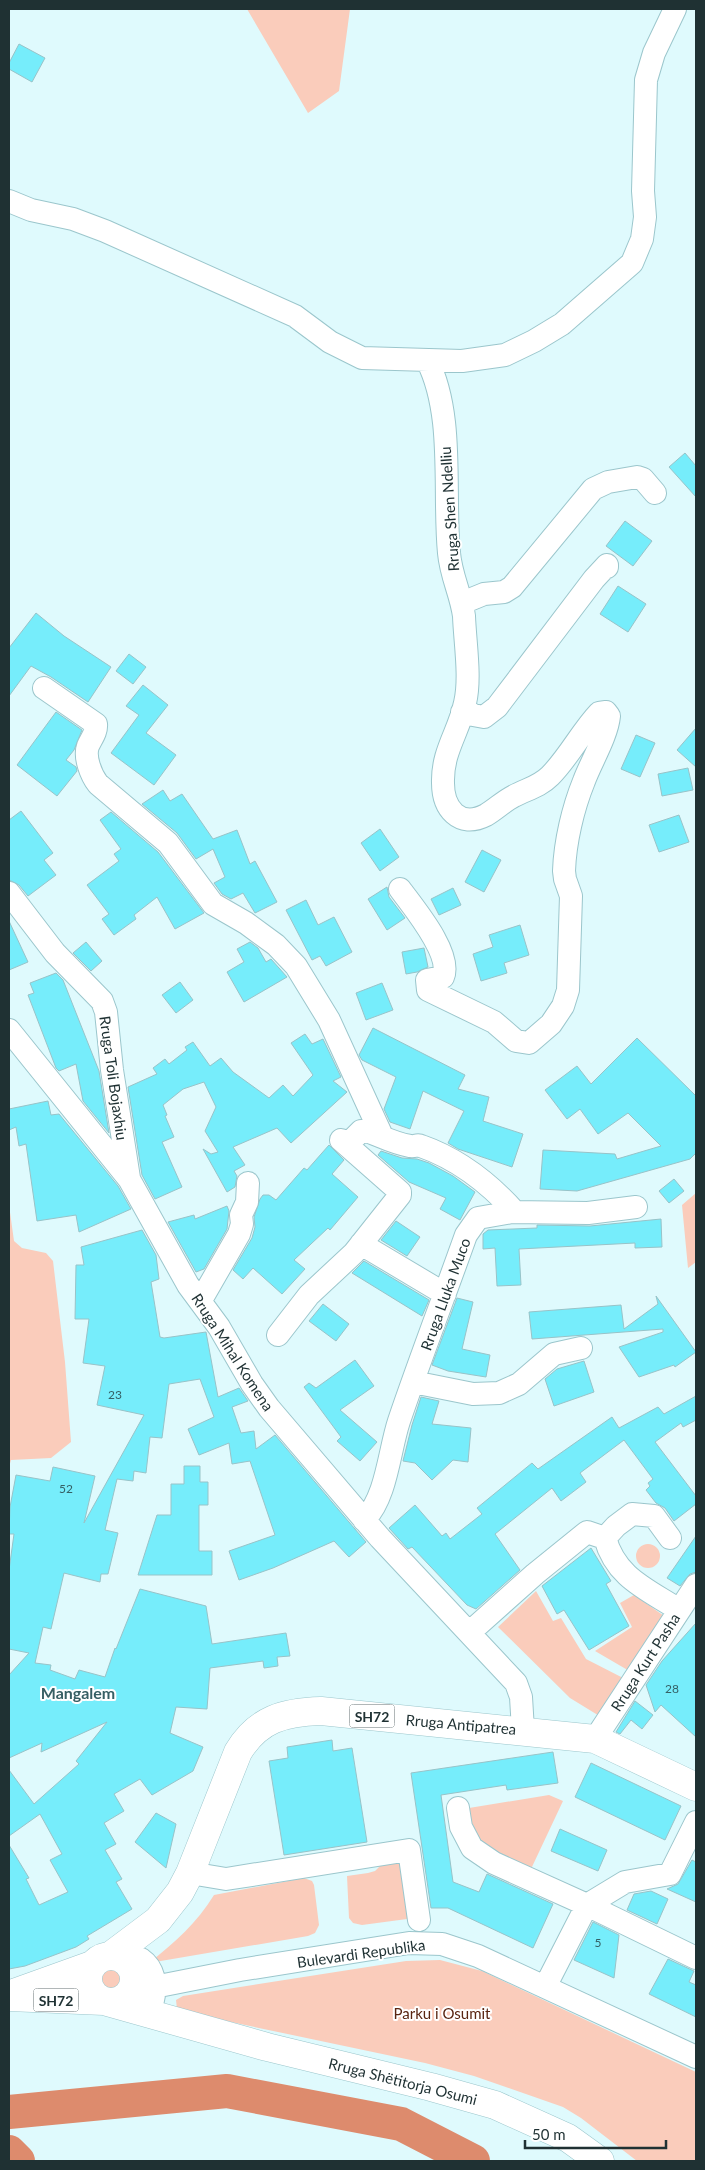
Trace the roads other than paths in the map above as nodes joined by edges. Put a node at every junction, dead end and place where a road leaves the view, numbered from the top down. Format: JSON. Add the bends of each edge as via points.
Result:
{"nodes":[{"id":1,"x":675,"y":9,"type":"edge"},
{"id":2,"x":9,"y":201,"type":"edge"},
{"id":3,"x":427,"y":360,"type":"junction"},
{"id":4,"x":655,"y":493,"type":"dead end"},
{"id":5,"x":607,"y":567,"type":"dead end"},
{"id":6,"x":462,"y":603,"type":"junction"},
{"id":7,"x":44,"y":688,"type":"dead end"},
{"id":8,"x":462,"y":712,"type":"junction"},
{"id":9,"x":400,"y":889,"type":"dead end"},
{"id":10,"x":9,"y":893,"type":"edge"},
{"id":11,"x":9,"y":1030,"type":"edge"},
{"id":12,"x":382,"y":1136,"type":"junction"},
{"id":13,"x":129,"y":1179,"type":"junction"},
{"id":14,"x":248,"y":1182,"type":"dead end"},
{"id":15,"x":636,"y":1207,"type":"dead end"},
{"id":16,"x":515,"y":1212,"type":"junction"},
{"id":17,"x":361,"y":1244,"type":"junction"},
{"id":18,"x":445,"y":1294,"type":"junction"},
{"id":19,"x":201,"y":1300,"type":"junction"},
{"id":20,"x":278,"y":1334,"type":"dead end"},
{"id":21,"x":581,"y":1348,"type":"dead end"},
{"id":22,"x":413,"y":1382,"type":"junction"},
{"id":23,"x":364,"y":1520,"type":"junction"},
{"id":24,"x":605,"y":1538,"type":"junction"},
{"id":25,"x":670,"y":1538,"type":"dead end"},
{"id":26,"x":696,"y":1585,"type":"edge"},
{"id":27,"x":679,"y":1610,"type":"junction"},
{"id":28,"x":470,"y":1632,"type":"junction"},
{"id":29,"x":522,"y":1730,"type":"junction"},
{"id":30,"x":595,"y":1739,"type":"junction"},
{"id":31,"x":694,"y":1783,"type":"edge"},
{"id":32,"x":458,"y":1808,"type":"dead end"},
{"id":33,"x":696,"y":1822,"type":"edge"},
{"id":34,"x":190,"y":1873,"type":"junction"},
{"id":35,"x":587,"y":1905,"type":"junction"},
{"id":36,"x":158,"y":1920,"type":"junction"},
{"id":37,"x":419,"y":1920,"type":"dead end"},
{"id":38,"x":696,"y":1958,"type":"edge"},
{"id":39,"x":101,"y":1961,"type":"junction"},
{"id":40,"x":147,"y":1985,"type":"junction"},
{"id":41,"x":545,"y":1987,"type":"junction"},
{"id":42,"x":9,"y":1996,"type":"edge"},
{"id":43,"x":104,"y":2001,"type":"junction"},
{"id":44,"x":696,"y":2057,"type":"edge"},
{"id":45,"x":600,"y":2161,"type":"edge"}],
"edges":[{"from":1,"to":3,"type":"street","via":[[658,44],[646,80],[645,217],[642,239],[632,263],[562,324],[505,355],[462,361]]},
{"from":2,"to":3,"type":"street","via":[[105,231],[295,316],[330,342],[362,358]]},
{"from":3,"to":6,"type":"street","name":"Rruga Shen Ndelliu","via":[[440,394],[449,555]]},
{"from":4,"to":6,"type":"street","via":[[637,477],[600,484],[512,588]]},
{"from":5,"to":8,"type":"street","via":[[594,579],[497,707],[484,716],[473,715],[467,710]]},
{"from":6,"to":8,"type":"street","name":"Rruga Shen Ndelliu","via":[[466,688]]},
{"from":7,"to":12,"type":"street","via":[[96,724],[86,753],[95,780],[168,843],[213,904],[276,945],[296,966],[329,1020]]},
{"from":8,"to":9,"type":"street","name":"Rruga Shen Ndelliu","via":[[445,756],[442,784],[446,806],[465,819],[484,816],[538,786],[558,767],[599,713],[606,712],[609,716],[572,822],[565,861],[565,879],[571,896],[568,990],[563,1006],[550,1024],[530,1042],[516,1041],[494,1022],[428,990],[427,980],[444,977],[443,960],[426,926]]},
{"from":10,"to":13,"type":"street","name":"Rruga Toli Bojaxhiu","via":[[55,952],[102,1001]]},
{"from":11,"to":13,"type":"street","name":"Rruga Mihal Komena"},
{"from":12,"to":16,"type":"street","via":[[410,1146],[418,1145],[450,1158],[498,1193]]},
{"from":12,"to":17,"type":"street","via":[[361,1131],[344,1143],[400,1194]]},
{"from":13,"to":19,"type":"street","name":"Rruga Mihal Komena","via":[[188,1285]]},
{"from":14,"to":19,"type":"street","via":[[242,1224]]},
{"from":15,"to":16,"type":"street","name":"Rruga Lluka Muco","via":[[588,1213]]},
{"from":16,"to":18,"type":"street","name":"Rruga Lluka Muco","via":[[478,1218],[466,1235]]},
{"from":17,"to":18,"type":"street"},
{"from":17,"to":20,"type":"street","via":[[309,1295]]},
{"from":18,"to":22,"type":"street","name":"Rruga Lluka Muco"},
{"from":19,"to":23,"type":"street","name":"Rruga Mihal Komena","via":[[269,1408]]},
{"from":21,"to":22,"type":"street","via":[[554,1354],[519,1384],[499,1393],[473,1394]]},
{"from":22,"to":23,"type":"street","name":"Rruga Lluka Muco","via":[[398,1423],[379,1497],[374,1510]]},
{"from":23,"to":28,"type":"street","name":"Rruga Mihal Komena"},
{"from":24,"to":25,"type":"street","via":[[632,1514],[654,1516]]},
{"from":24,"to":27,"type":"street","via":[[610,1555],[622,1572]]},
{"from":24,"to":28,"type":"street","via":[[587,1532]]},
{"from":26,"to":27,"type":"street","name":"Rruga Kurt Pasha"},
{"from":27,"to":30,"type":"street","name":"Rruga Kurt Pasha"},
{"from":28,"to":29,"type":"street","name":"Rruga Mihal Komena","via":[[516,1683],[521,1697]]},
{"from":29,"to":30,"type":"main road","name":"Rruga Antipatrea","number":"SH72"},
{"from":29,"to":34,"type":"main road","name":"Rruga Antipatrea","number":"SH72","via":[[321,1711],[297,1712],[275,1718],[254,1731],[238,1752]]},
{"from":30,"to":31,"type":"main road","name":"Rruga Antipatrea","number":"SH72"},
{"from":32,"to":35,"type":"street","via":[[461,1827],[472,1848],[494,1863]]},
{"from":33,"to":35,"type":"street","via":[[670,1874],[625,1882]]},
{"from":34,"to":36,"type":"main road","name":"Rruga Antipatrea","number":"SH72"},
{"from":34,"to":37,"type":"street","via":[[226,1879],[408,1850]]},
{"from":35,"to":38,"type":"street"},
{"from":35,"to":41,"type":"street"},
{"from":36,"to":39,"type":"main road","name":"Rruga Antipatrea","number":"SH72"},
{"from":36,"to":40,"type":"main road","number":"SH72"},
{"from":39,"to":40,"type":"main road","name":"Rruga Shëtitorja Osumi","via":[[121,1958]]},
{"from":39,"to":42,"type":"main road","name":"Rruga Antipatrea","number":"SH72"},
{"from":39,"to":43,"type":"main road","number":"SH72","via":[[88,1979],[89,1986]]},
{"from":40,"to":41,"type":"street","name":"Bulevardi Republika","via":[[390,1946],[429,1943],[460,1949]]},
{"from":40,"to":43,"type":"main road","number":"SH72","via":[[133,1986],[125,1998],[111,2003]]},
{"from":40,"to":45,"type":"main road","name":"Rruga Shëtitorja Osumi","via":[[195,2028],[495,2105],[568,2138]]},
{"from":41,"to":44,"type":"street","name":"Bulevardi Republika"},
{"from":42,"to":43,"type":"main road","number":"SH72"}]}
